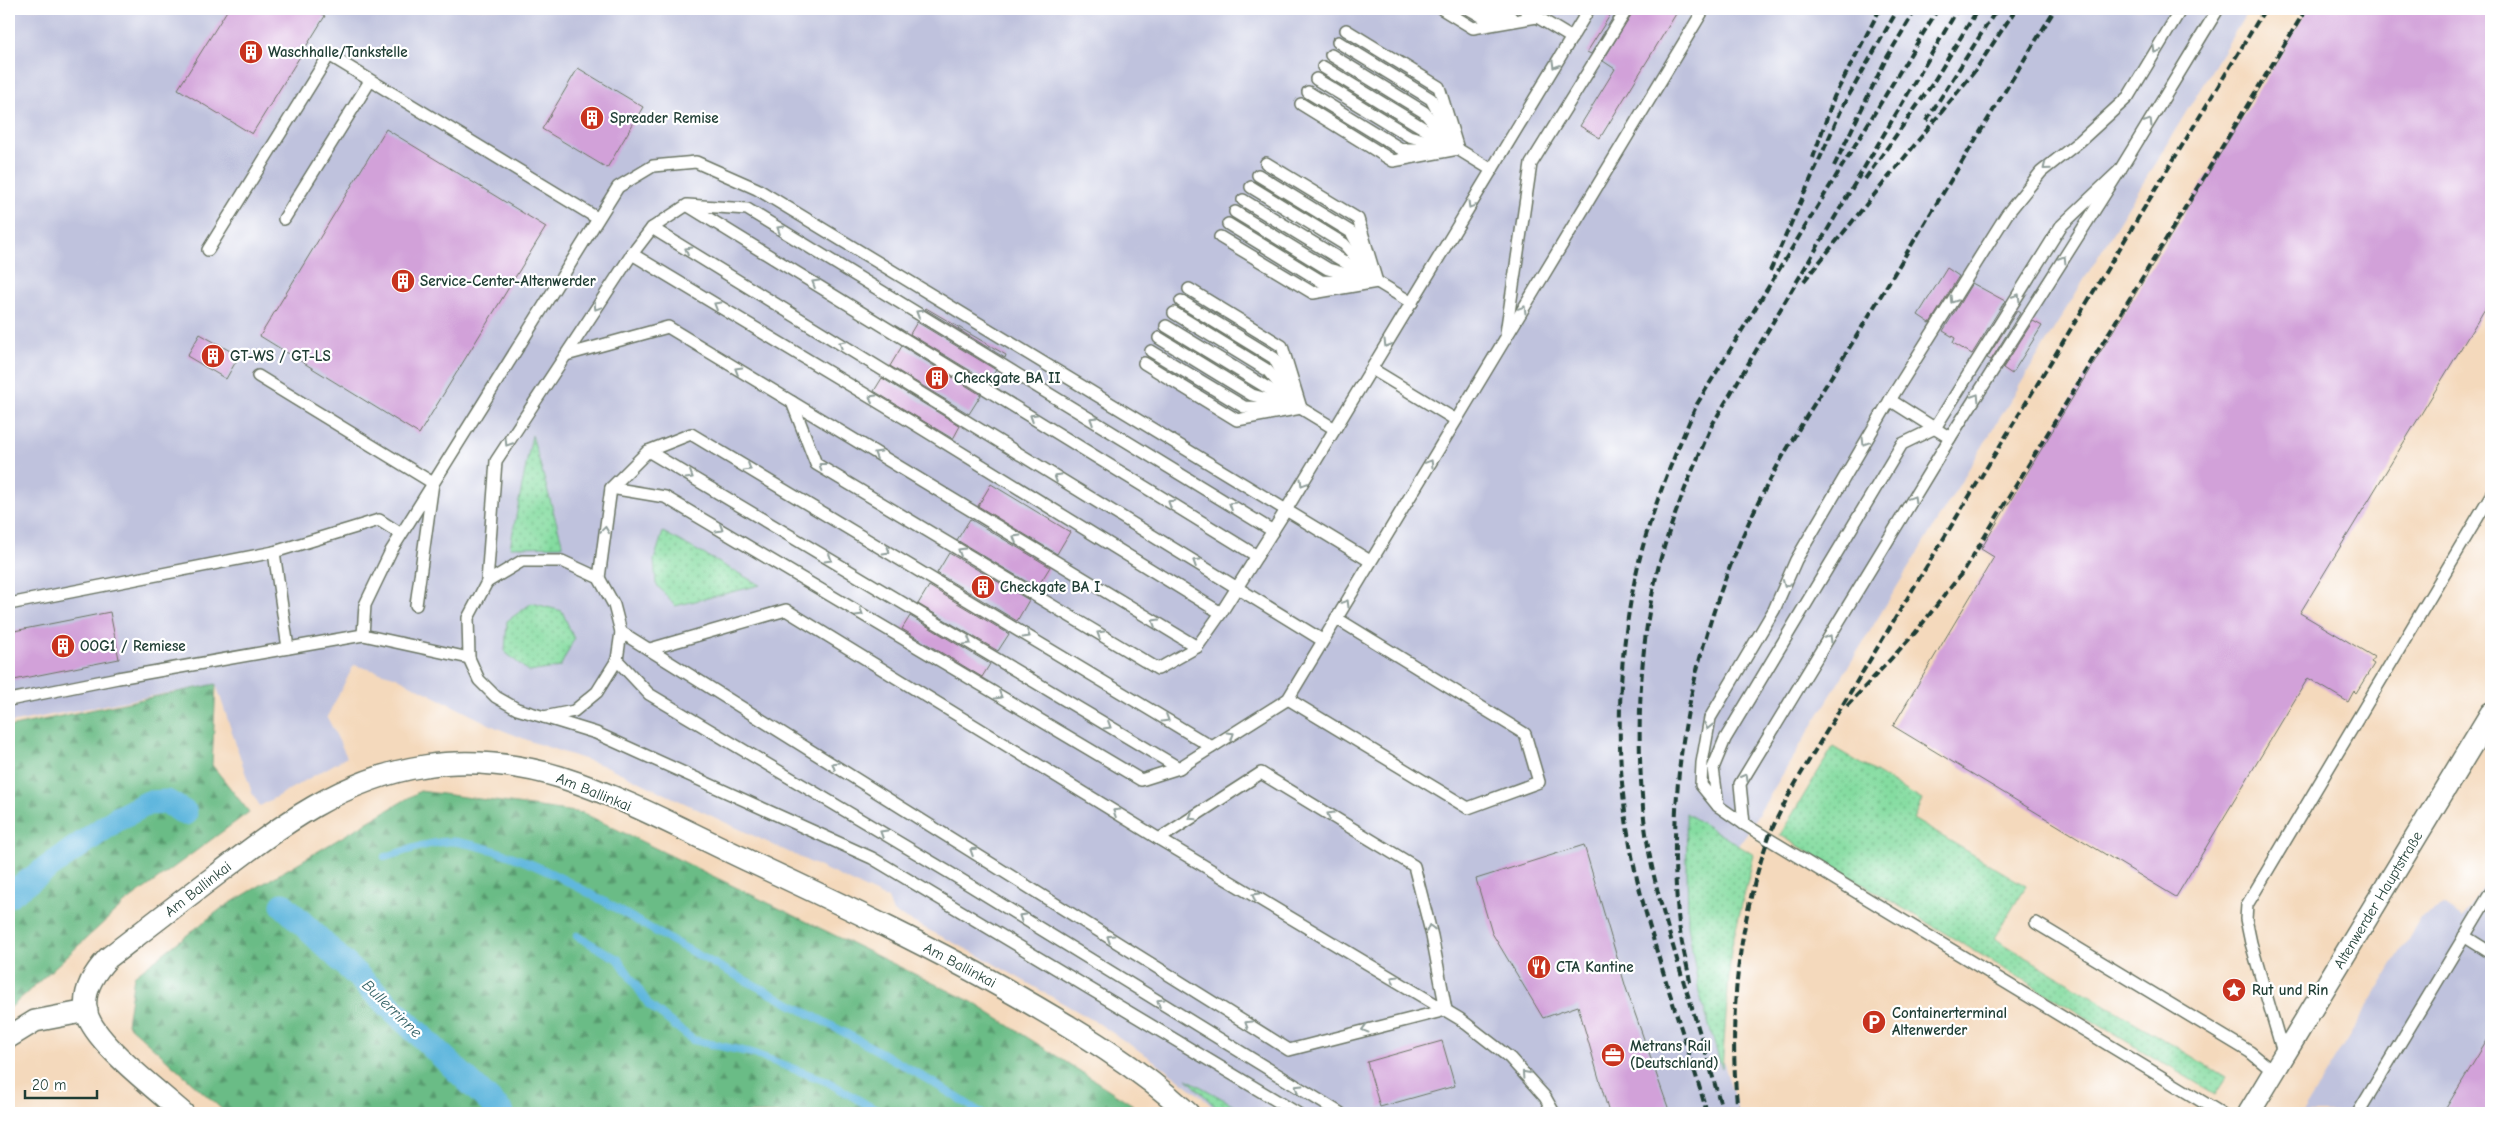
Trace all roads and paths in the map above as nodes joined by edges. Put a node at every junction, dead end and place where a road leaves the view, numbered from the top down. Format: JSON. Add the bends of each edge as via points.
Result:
{"nodes":[{"id":1,"x":1442,"y":9,"type":"edge"},
{"id":2,"x":1469,"y":9,"type":"edge"},
{"id":3,"x":1507,"y":9,"type":"edge"},
{"id":4,"x":1524,"y":9,"type":"edge"},
{"id":5,"x":1589,"y":9,"type":"edge"},
{"id":6,"x":1627,"y":9,"type":"edge"},
{"id":7,"x":1704,"y":9,"type":"edge"},
{"id":8,"x":2181,"y":9,"type":"edge"},
{"id":9,"x":2218,"y":9,"type":"edge"},
{"id":10,"x":1534,"y":11,"type":"edge"},
{"id":11,"x":1346,"y":30,"type":"dead end"},
{"id":12,"x":1572,"y":38,"type":"junction"},
{"id":13,"x":1338,"y":42,"type":"dead end"},
{"id":14,"x":1331,"y":55,"type":"dead end"},
{"id":15,"x":1323,"y":67,"type":"dead end"},
{"id":16,"x":1316,"y":79,"type":"dead end"},
{"id":17,"x":370,"y":80,"type":"junction"},
{"id":18,"x":1308,"y":92,"type":"dead end"},
{"id":19,"x":1300,"y":104,"type":"dead end"},
{"id":20,"x":1458,"y":149,"type":"junction"},
{"id":21,"x":1266,"y":163,"type":"dead end"},
{"id":22,"x":1492,"y":170,"type":"junction"},
{"id":23,"x":2120,"y":170,"type":"junction"},
{"id":24,"x":1258,"y":175,"type":"dead end"},
{"id":25,"x":1251,"y":187,"type":"dead end"},
{"id":26,"x":1243,"y":200,"type":"dead end"},
{"id":27,"x":687,"y":205,"type":"junction"},
{"id":28,"x":1235,"y":212,"type":"dead end"},
{"id":29,"x":597,"y":218,"type":"junction"},
{"id":30,"x":284,"y":219,"type":"dead end"},
{"id":31,"x":1228,"y":224,"type":"dead end"},
{"id":32,"x":652,"y":228,"type":"junction"},
{"id":33,"x":1220,"y":237,"type":"dead end"},
{"id":34,"x":208,"y":250,"type":"dead end"},
{"id":35,"x":632,"y":254,"type":"junction"},
{"id":36,"x":1377,"y":282,"type":"junction"},
{"id":37,"x":1189,"y":289,"type":"dead end"},
{"id":38,"x":1181,"y":301,"type":"dead end"},
{"id":39,"x":1412,"y":302,"type":"junction"},
{"id":40,"x":1174,"y":313,"type":"dead end"},
{"id":41,"x":1166,"y":326,"type":"dead end"},
{"id":42,"x":1159,"y":338,"type":"dead end"},
{"id":43,"x":1505,"y":339,"type":"junction"},
{"id":44,"x":1151,"y":351,"type":"dead end"},
{"id":45,"x":566,"y":355,"type":"junction"},
{"id":46,"x":1144,"y":363,"type":"dead end"},
{"id":47,"x":1372,"y":368,"type":"junction"},
{"id":48,"x":258,"y":376,"type":"dead end"},
{"id":49,"x":1890,"y":400,"type":"junction"},
{"id":50,"x":792,"y":402,"type":"junction"},
{"id":51,"x":1301,"y":408,"type":"junction"},
{"id":52,"x":1456,"y":420,"type":"junction"},
{"id":53,"x":1935,"y":428,"type":"junction"},
{"id":54,"x":1335,"y":429,"type":"junction"},
{"id":55,"x":1950,"y":438,"type":"junction"},
{"id":56,"x":648,"y":450,"type":"junction"},
{"id":57,"x":433,"y":484,"type":"junction"},
{"id":58,"x":611,"y":488,"type":"junction"},
{"id":59,"x":2491,"y":495,"type":"edge"},
{"id":60,"x":1286,"y":510,"type":"junction"},
{"id":61,"x":1273,"y":530,"type":"junction"},
{"id":62,"x":402,"y":534,"type":"junction"},
{"id":63,"x":274,"y":552,"type":"junction"},
{"id":64,"x":1257,"y":556,"type":"junction"},
{"id":65,"x":1370,"y":561,"type":"junction"},
{"id":66,"x":599,"y":578,"type":"junction"},
{"id":67,"x":487,"y":582,"type":"junction"},
{"id":68,"x":1237,"y":588,"type":"junction"},
{"id":69,"x":9,"y":604,"type":"edge"},
{"id":70,"x":416,"y":605,"type":"dead end"},
{"id":71,"x":1221,"y":614,"type":"junction"},
{"id":72,"x":1336,"y":618,"type":"junction"},
{"id":73,"x":620,"y":632,"type":"junction"},
{"id":74,"x":363,"y":635,"type":"junction"},
{"id":75,"x":1322,"y":640,"type":"junction"},
{"id":76,"x":1197,"y":647,"type":"junction"},
{"id":77,"x":288,"y":648,"type":"junction"},
{"id":78,"x":650,"y":649,"type":"junction"},
{"id":79,"x":469,"y":658,"type":"junction"},
{"id":80,"x":617,"y":660,"type":"junction"},
{"id":81,"x":1288,"y":699,"type":"junction"},
{"id":82,"x":9,"y":700,"type":"edge"},
{"id":83,"x":2491,"y":713,"type":"edge"},
{"id":84,"x":544,"y":717,"type":"junction"},
{"id":85,"x":1212,"y":746,"type":"junction"},
{"id":86,"x":1179,"y":768,"type":"junction"},
{"id":87,"x":1718,"y":806,"type":"junction"},
{"id":88,"x":1744,"y":824,"type":"junction"},
{"id":89,"x":1159,"y":839,"type":"junction"},
{"id":90,"x":2491,"y":892,"type":"edge"},
{"id":91,"x":2036,"y":923,"type":"dead end"},
{"id":92,"x":2464,"y":936,"type":"junction"},
{"id":93,"x":2491,"y":953,"type":"edge"},
{"id":94,"x":1446,"y":1010,"type":"junction"},
{"id":95,"x":87,"y":1011,"type":"junction"},
{"id":96,"x":9,"y":1037,"type":"edge"},
{"id":97,"x":2279,"y":1064,"type":"junction"},
{"id":98,"x":183,"y":1113,"type":"edge"},
{"id":99,"x":1188,"y":1113,"type":"edge"},
{"id":100,"x":1297,"y":1113,"type":"edge"},
{"id":101,"x":1340,"y":1113,"type":"edge"},
{"id":102,"x":1554,"y":1113,"type":"edge"},
{"id":103,"x":2221,"y":1113,"type":"edge"},
{"id":104,"x":2249,"y":1113,"type":"edge"},
{"id":105,"x":2358,"y":1113,"type":"edge"}],
"edges":[{"from":1,"to":10,"type":"lane","via":[[1474,28]]},
{"from":2,"to":10,"type":"lane","via":[[1481,16]]},
{"from":3,"to":10,"type":"lane"},
{"from":4,"to":10,"type":"lane"},
{"from":5,"to":12,"type":"lane"},
{"from":6,"to":43,"type":"lane","via":[[1531,164]]},
{"from":43,"to":7,"type":"lane","one_way":true},
{"from":8,"to":49,"type":"lane","one_way":true,"via":[[2128,97],[2040,172],[2007,214]]},
{"from":23,"to":9,"type":"lane","one_way":true},
{"from":10,"to":12,"type":"lane"},
{"from":11,"to":20,"type":"lane","via":[[1438,87]]},
{"from":12,"to":22,"type":"lane","one_way":true},
{"from":13,"to":20,"type":"lane","via":[[1431,99]]},
{"from":14,"to":20,"type":"lane","via":[[1424,112]]},
{"from":15,"to":20,"type":"lane"},
{"from":16,"to":20,"type":"lane","via":[[1408,136]]},
{"from":17,"to":29,"type":"lane"},
{"from":17,"to":30,"type":"lane"},
{"from":17,"to":34,"type":"lane","via":[[329,55]]},
{"from":18,"to":20,"type":"lane","via":[[1401,149]]},
{"from":19,"to":20,"type":"lane","via":[[1393,161]]},
{"from":20,"to":22,"type":"lane"},
{"from":21,"to":36,"type":"lane","via":[[1358,220]]},
{"from":22,"to":39,"type":"lane","one_way":true},
{"from":53,"to":23,"type":"lane","one_way":true,"via":[[2062,226]]},
{"from":55,"to":23,"type":"lane","one_way":true},
{"from":24,"to":36,"type":"lane","via":[[1351,232]]},
{"from":25,"to":36,"type":"lane","via":[[1344,244]]},
{"from":26,"to":36,"type":"lane"},
{"from":27,"to":32,"type":"lane"},
{"from":61,"to":27,"type":"lane","one_way":true,"via":[[747,209]]},
{"from":64,"to":27,"type":"lane","one_way":true},
{"from":28,"to":36,"type":"lane","via":[[1328,269]]},
{"from":29,"to":57,"type":"lane"},
{"from":29,"to":60,"type":"lane","via":[[618,187],[652,166],[696,162],[757,189]]},
{"from":31,"to":36,"type":"lane","via":[[1321,281]]},
{"from":32,"to":35,"type":"lane"},
{"from":68,"to":32,"type":"lane","one_way":true},
{"from":33,"to":36,"type":"lane","via":[[1313,294]]},
{"from":35,"to":45,"type":"lane","one_way":true},
{"from":71,"to":35,"type":"lane","one_way":true},
{"from":36,"to":39,"type":"lane"},
{"from":37,"to":51,"type":"lane","via":[[1282,346]]},
{"from":38,"to":51,"type":"lane","via":[[1274,358]]},
{"from":39,"to":47,"type":"lane","one_way":true},
{"from":40,"to":51,"type":"lane","via":[[1267,370]]},
{"from":41,"to":51,"type":"lane"},
{"from":42,"to":51,"type":"lane","via":[[1252,395]]},
{"from":43,"to":52,"type":"lane"},
{"from":44,"to":51,"type":"lane","via":[[1244,407]]},
{"from":50,"to":45,"type":"lane","one_way":true,"via":[[668,327]]},
{"from":45,"to":67,"type":"lane","one_way":true,"via":[[496,461]]},
{"from":46,"to":51,"type":"lane","via":[[1237,420]]},
{"from":47,"to":52,"type":"lane"},
{"from":47,"to":54,"type":"lane"},
{"from":48,"to":57,"type":"lane"},
{"from":49,"to":53,"type":"lane"},
{"from":49,"to":87,"type":"lane","one_way":true,"via":[[1796,560],[1774,610],[1710,718],[1701,785]]},
{"from":76,"to":50,"type":"lane","one_way":true},
{"from":76,"to":50,"type":"lane","one_way":true,"via":[[1158,669],[816,464]]},
{"from":51,"to":54,"type":"lane"},
{"from":65,"to":52,"type":"lane","one_way":true},
{"from":53,"to":55,"type":"lane"},
{"from":53,"to":87,"type":"lane","via":[[1902,444],[1724,739],[1713,768]]},
{"from":54,"to":60,"type":"lane","one_way":true},
{"from":88,"to":55,"type":"lane","one_way":true,"via":[[1740,784]]},
{"from":56,"to":58,"type":"lane"},
{"from":56,"to":85,"type":"lane","one_way":true,"via":[[691,434]]},
{"from":56,"to":86,"type":"lane","one_way":true},
{"from":57,"to":62,"type":"lane"},
{"from":57,"to":70,"type":"lane"},
{"from":66,"to":58,"type":"lane","one_way":true},
{"from":58,"to":86,"type":"lane","one_way":true,"via":[[666,497],[1141,780]]},
{"from":59,"to":97,"type":"lane","via":[[2247,905],[2246,919]]},
{"from":60,"to":61,"type":"lane"},
{"from":60,"to":65,"type":"lane"},
{"from":61,"to":64,"type":"lane"},
{"from":62,"to":63,"type":"lane","via":[[379,520]]},
{"from":62,"to":74,"type":"lane","via":[[366,605]]},
{"from":63,"to":69,"type":"lane"},
{"from":63,"to":77,"type":"lane"},
{"from":64,"to":68,"type":"lane"},
{"from":72,"to":65,"type":"lane","one_way":true},
{"from":66,"to":67,"type":"lane","via":[[562,561],[522,561]]},
{"from":66,"to":73,"type":"lane","via":[[614,604]]},
{"from":67,"to":79,"type":"lane","via":[[468,618]]},
{"from":68,"to":71,"type":"lane"},
{"from":68,"to":75,"type":"lane"},
{"from":71,"to":76,"type":"lane"},
{"from":72,"to":75,"type":"lane"},
{"from":72,"to":81,"type":"lane","via":[[1524,734],[1539,782],[1468,808]]},
{"from":73,"to":78,"type":"lane"},
{"from":73,"to":80,"type":"lane"},
{"from":74,"to":77,"type":"lane"},
{"from":74,"to":79,"type":"lane"},
{"from":75,"to":81,"type":"lane"},
{"from":77,"to":82,"type":"lane"},
{"from":89,"to":78,"type":"lane","one_way":true,"via":[[786,610]]},
{"from":94,"to":78,"type":"lane","one_way":true,"via":[[1289,1050]]},
{"from":79,"to":84,"type":"lane","via":[[479,680],[496,697],[517,709]]},
{"from":80,"to":84,"type":"lane","via":[[597,692],[574,711]]},
{"from":101,"to":80,"type":"lane","one_way":true,"via":[[950,873],[649,694]]},
{"from":85,"to":81,"type":"lane","one_way":true},
{"from":83,"to":97,"type":"street","name":"Altenwerder Hauptstraße"},
{"from":84,"to":100,"type":"lane","via":[[596,733],[872,858]]},
{"from":85,"to":86,"type":"lane"},
{"from":87,"to":88,"type":"lane"},
{"from":88,"to":103,"type":"lane"},
{"from":94,"to":89,"type":"lane","one_way":true},
{"from":94,"to":89,"type":"lane","one_way":true,"via":[[1414,866],[1261,772]]},
{"from":90,"to":92,"type":"lane"},
{"from":91,"to":97,"type":"lane","via":[[2250,1052]]},
{"from":92,"to":93,"type":"lane"},
{"from":92,"to":105,"type":"lane"},
{"from":102,"to":94,"type":"lane","one_way":true,"via":[[1510,1058]]},
{"from":95,"to":96,"type":"street","via":[[35,1021]]},
{"from":95,"to":98,"type":"street","via":[[95,1029],[130,1066]]},
{"from":95,"to":99,"type":"street","name":"Am Ballinkai","via":[[89,984],[108,958],[314,805],[354,784],[398,771],[427,765],[496,764],[558,777],[589,788],[884,925],[1074,1028],[1126,1063]]},
{"from":97,"to":104,"type":"street","name":"Altenwerder Hauptstraße"}]}
